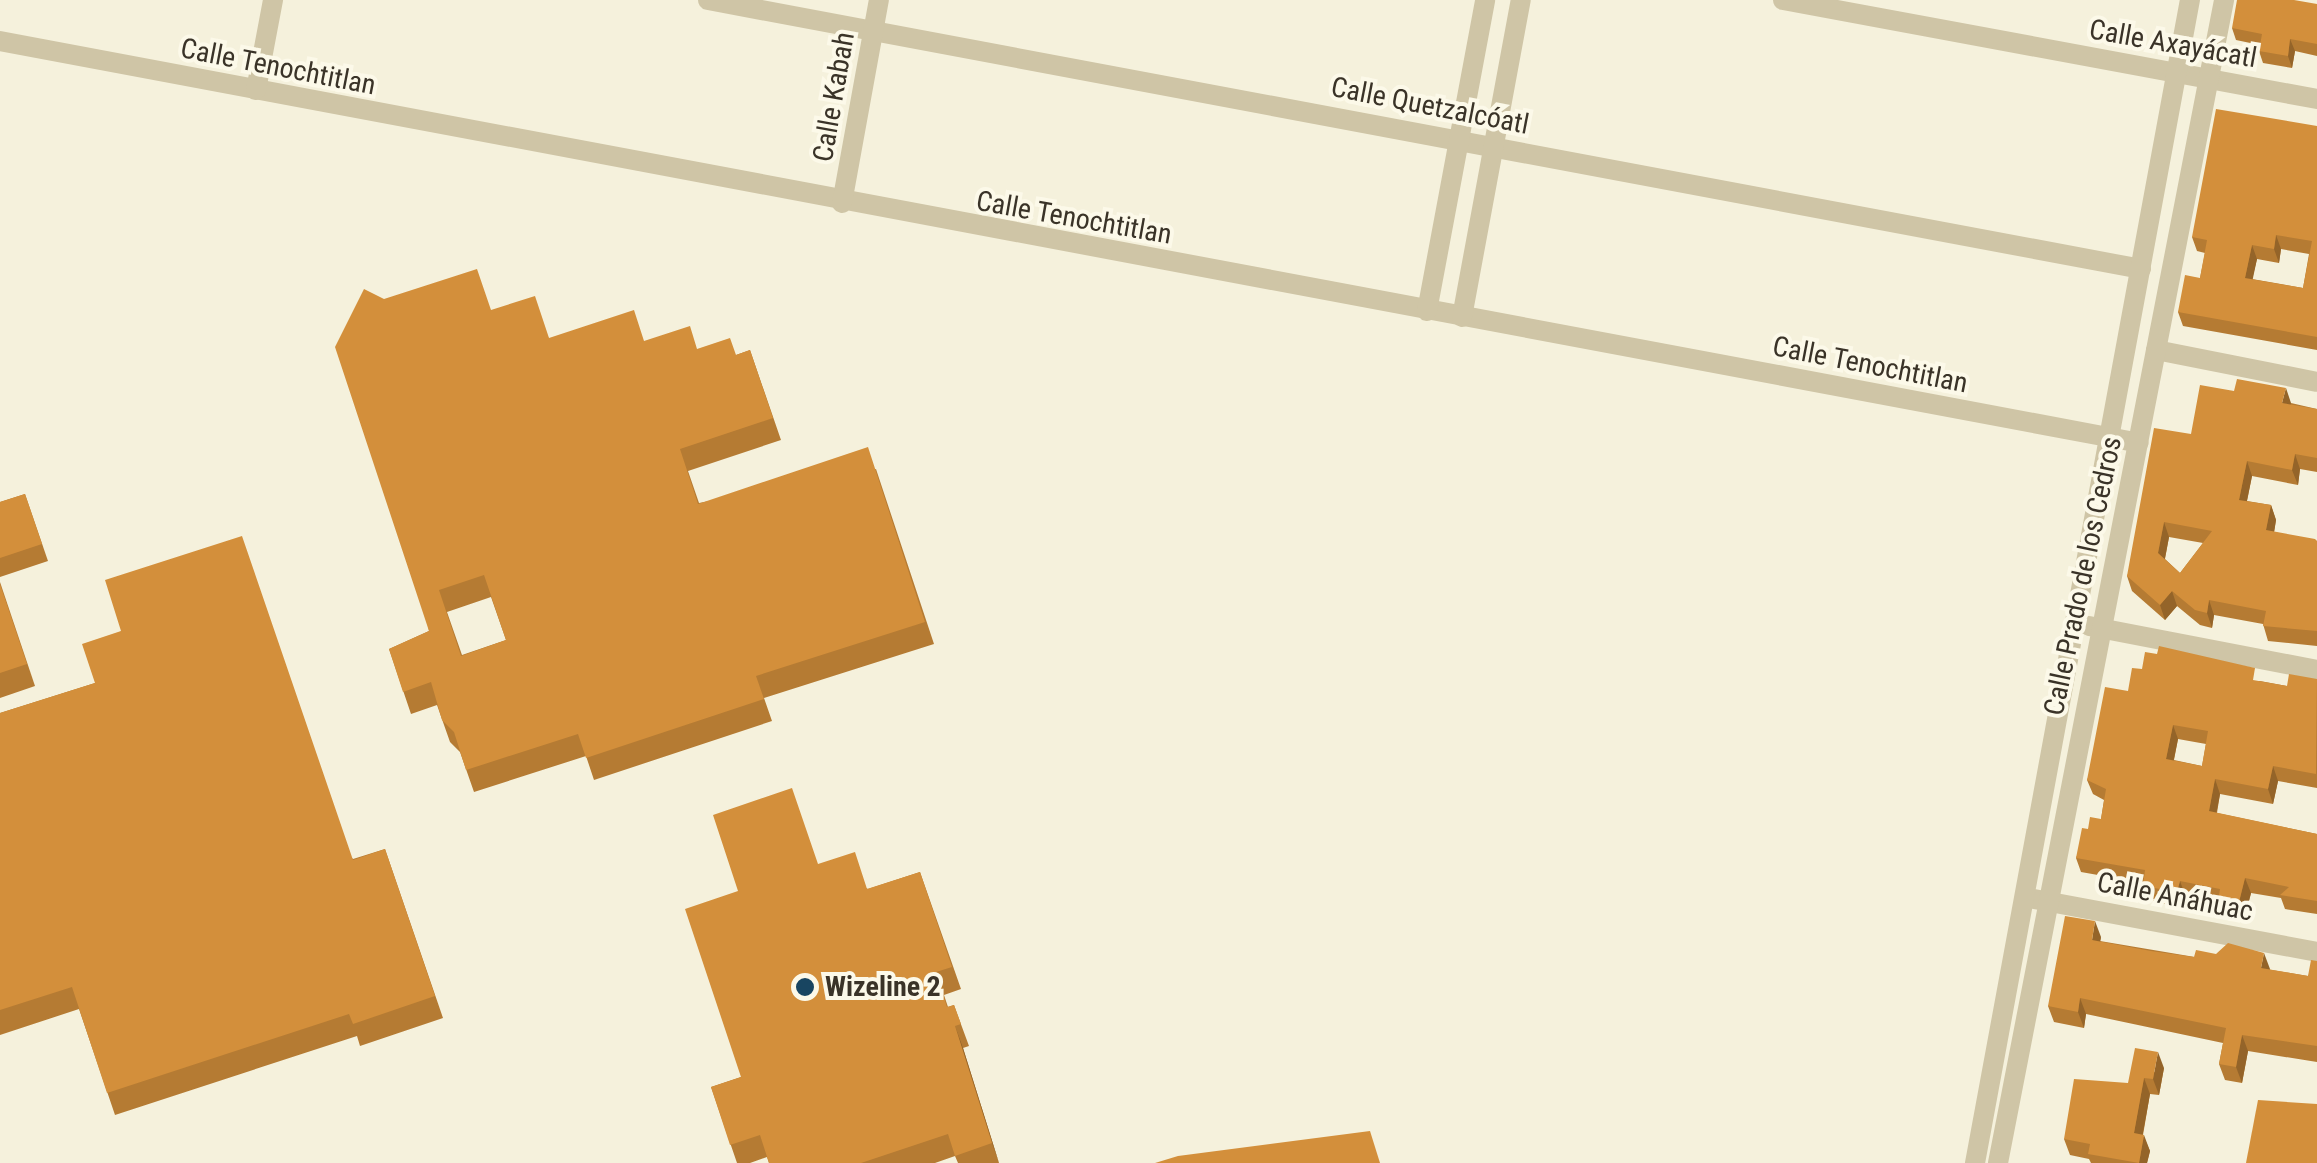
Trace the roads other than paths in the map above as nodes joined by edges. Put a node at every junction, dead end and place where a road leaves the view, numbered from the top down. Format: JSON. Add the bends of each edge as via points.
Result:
{"nodes":[{"id":1,"x":272,"y":0,"type":"edge"},
{"id":2,"x":708,"y":0,"type":"edge"},
{"id":3,"x":880,"y":0,"type":"edge"},
{"id":4,"x":1485,"y":0,"type":"edge"},
{"id":5,"x":1521,"y":0,"type":"edge"},
{"id":6,"x":1783,"y":0,"type":"edge"},
{"id":7,"x":2190,"y":0,"type":"edge"},
{"id":8,"x":2224,"y":0,"type":"edge"},
{"id":9,"x":874,"y":32,"type":"junction"},
{"id":10,"x":0,"y":41,"type":"edge"},
{"id":11,"x":2176,"y":73,"type":"junction"},
{"id":12,"x":2209,"y":79,"type":"junction"},
{"id":13,"x":256,"y":90,"type":"junction"},
{"id":14,"x":2317,"y":98,"type":"edge"},
{"id":15,"x":1459,"y":139,"type":"junction"},
{"id":16,"x":1494,"y":146,"type":"junction"},
{"id":17,"x":842,"y":203,"type":"junction"},
{"id":18,"x":2141,"y":269,"type":"junction"},
{"id":19,"x":1427,"y":311,"type":"junction"},
{"id":20,"x":1462,"y":317,"type":"junction"},
{"id":21,"x":2156,"y":350,"type":"junction"},
{"id":22,"x":2317,"y":382,"type":"edge"},
{"id":23,"x":2107,"y":438,"type":"junction"},
{"id":24,"x":2139,"y":442,"type":"junction"},
{"id":25,"x":2073,"y":622,"type":"junction"},
{"id":26,"x":2100,"y":628,"type":"junction"},
{"id":27,"x":2317,"y":670,"type":"edge"},
{"id":28,"x":2022,"y":897,"type":"junction"},
{"id":29,"x":2046,"y":901,"type":"junction"},
{"id":30,"x":2317,"y":952,"type":"edge"},
{"id":31,"x":1975,"y":1163,"type":"edge"},
{"id":32,"x":1998,"y":1163,"type":"edge"}],
"edges":[{"from":1,"to":13,"type":"street"},
{"from":2,"to":9,"type":"street","name":"Calle Quetzalcóatl"},
{"from":3,"to":9,"type":"street","name":"Calle Kabah"},
{"from":4,"to":15,"type":"street"},
{"from":5,"to":16,"type":"street"},
{"from":6,"to":11,"type":"street","name":"Calle Axayácatl"},
{"from":7,"to":11,"type":"street","name":"Calle Prado de los Cedros"},
{"from":8,"to":12,"type":"street","name":"Calle Prado de los Cedros"},
{"from":9,"to":15,"type":"street","name":"Calle Quetzalcóatl"},
{"from":9,"to":17,"type":"street","name":"Calle Kabah"},
{"from":10,"to":13,"type":"street","name":"Calle Tenochtitlan"},
{"from":11,"to":12,"type":"street","name":"Calle Axayácatl"},
{"from":11,"to":18,"type":"street","name":"Calle Prado de los Cedros"},
{"from":12,"to":14,"type":"street","name":"Calle Axayácatl"},
{"from":12,"to":21,"type":"street","name":"Calle Prado de los Cedros"},
{"from":13,"to":17,"type":"street","name":"Calle Tenochtitlan"},
{"from":15,"to":16,"type":"street","name":"Calle Quetzalcóatl"},
{"from":15,"to":19,"type":"street"},
{"from":16,"to":18,"type":"street","name":"Calle Quetzalcóatl"},
{"from":16,"to":20,"type":"street"},
{"from":17,"to":19,"type":"street","name":"Calle Tenochtitlan"},
{"from":18,"to":23,"type":"street","name":"Calle Prado de los Cedros"},
{"from":19,"to":20,"type":"street","name":"Calle Tenochtitlan"},
{"from":20,"to":23,"type":"street","name":"Calle Tenochtitlan"},
{"from":21,"to":22,"type":"street"},
{"from":21,"to":24,"type":"street","name":"Calle Prado de los Cedros"},
{"from":23,"to":24,"type":"street","name":"Calle Tenochtitlan"},
{"from":23,"to":25,"type":"street","name":"Calle Prado de los Cedros"},
{"from":24,"to":26,"type":"street","name":"Calle Prado de los Cedros"},
{"from":25,"to":26,"type":"street"},
{"from":25,"to":28,"type":"street","name":"Calle Prado de los Cedros"},
{"from":26,"to":27,"type":"street"},
{"from":26,"to":29,"type":"street","name":"Calle Prado de los Cedros"},
{"from":28,"to":29,"type":"street","name":"Calle Anáhuac"},
{"from":28,"to":31,"type":"street","name":"Calle Prado de los Cedros"},
{"from":29,"to":30,"type":"street","name":"Calle Anáhuac"},
{"from":29,"to":32,"type":"street","name":"Calle Prado de los Cedros"}]}
